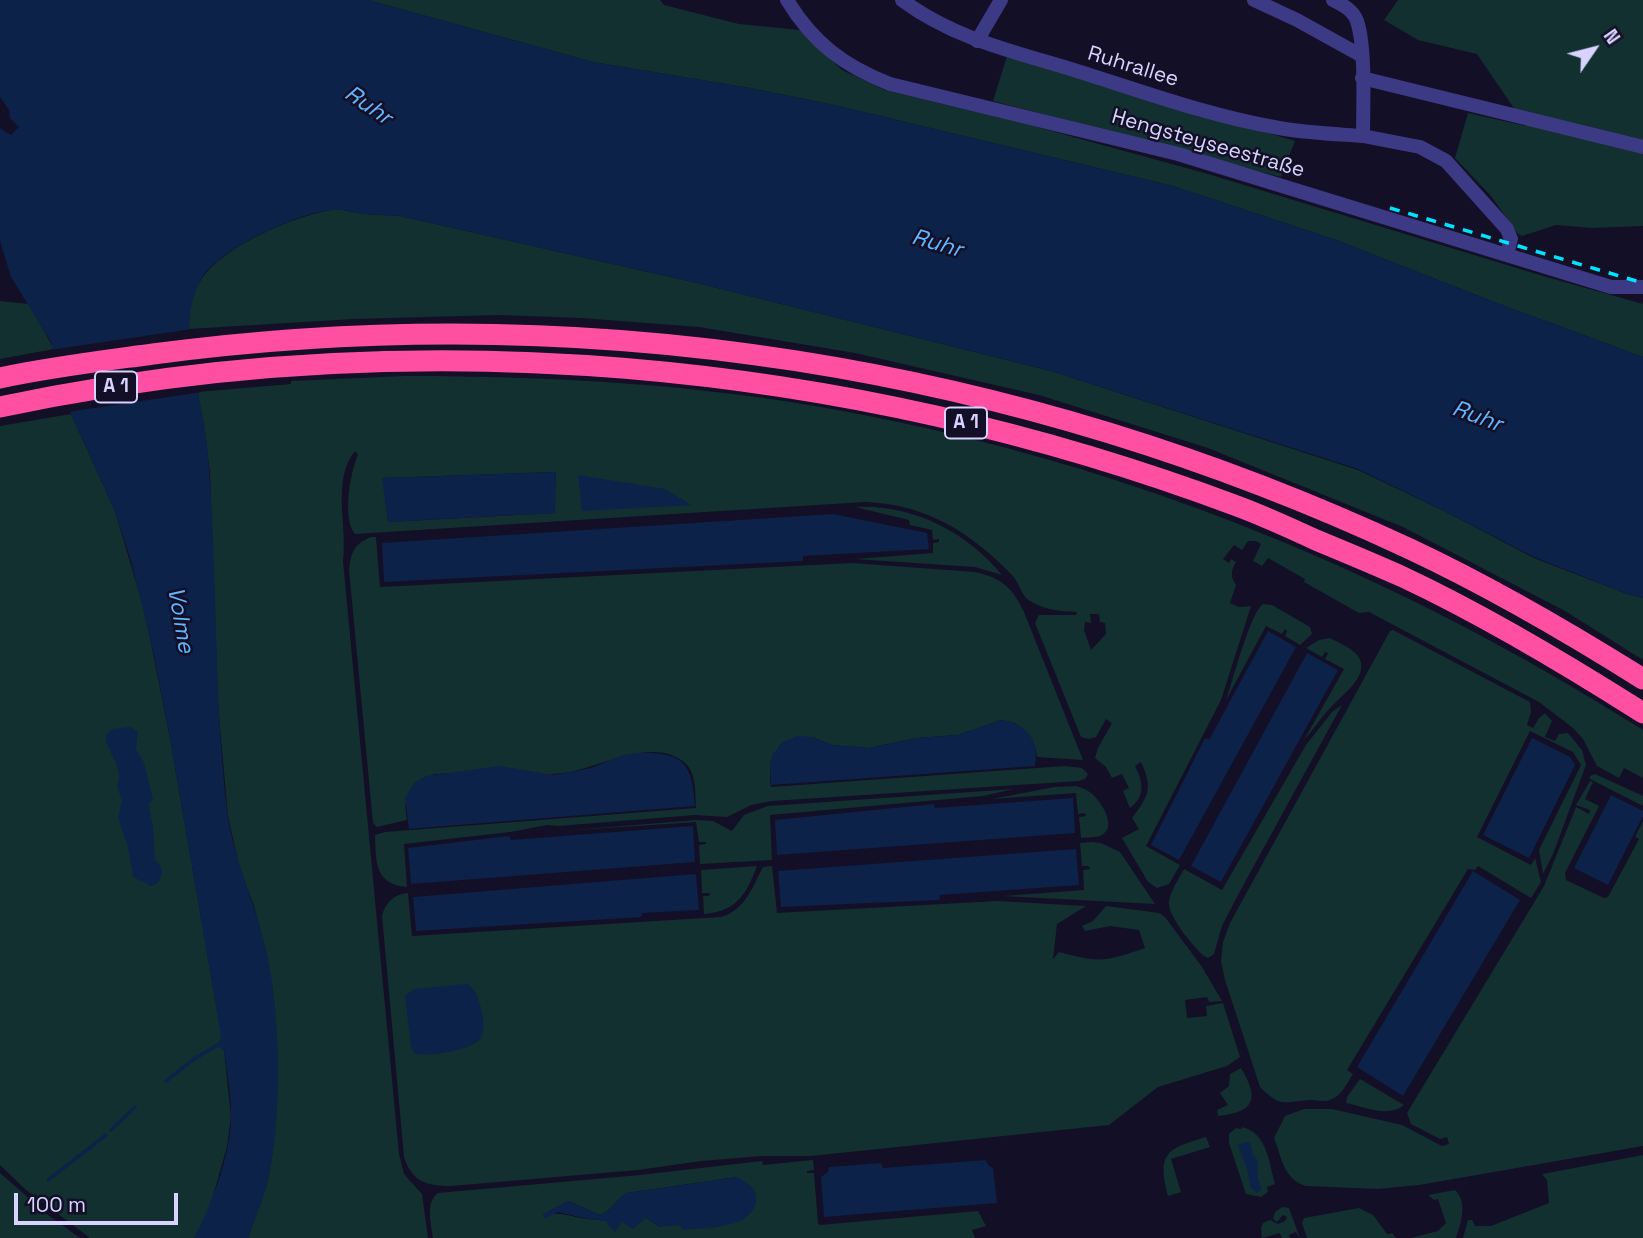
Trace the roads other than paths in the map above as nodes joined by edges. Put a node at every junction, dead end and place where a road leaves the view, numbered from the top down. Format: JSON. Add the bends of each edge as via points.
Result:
{"nodes":[{"id":1,"x":787,"y":0,"type":"edge"},
{"id":2,"x":902,"y":0,"type":"edge"},
{"id":3,"x":1001,"y":0,"type":"edge"},
{"id":4,"x":1254,"y":0,"type":"edge"},
{"id":5,"x":1333,"y":0,"type":"edge"},
{"id":6,"x":977,"y":41,"type":"junction"},
{"id":7,"x":1362,"y":56,"type":"junction"},
{"id":8,"x":1362,"y":78,"type":"junction"},
{"id":9,"x":1363,"y":136,"type":"junction"},
{"id":10,"x":1643,"y":147,"type":"edge"},
{"id":11,"x":1507,"y":254,"type":"junction"},
{"id":12,"x":1643,"y":287,"type":"edge"},
{"id":13,"x":0,"y":378,"type":"edge"},
{"id":14,"x":0,"y":407,"type":"edge"},
{"id":15,"x":1643,"y":679,"type":"edge"},
{"id":16,"x":1643,"y":713,"type":"edge"}],
"edges":[{"from":1,"to":11,"type":"street","name":"Hengsteyseestraße","via":[[808,32],[830,51],[864,74],[890,84],[1178,154]]},
{"from":2,"to":6,"type":"street","name":"Ruhrallee","via":[[949,30]]},
{"from":3,"to":6,"type":"street"},
{"from":4,"to":7,"type":"street"},
{"from":5,"to":7,"type":"street","via":[[1357,20]]},
{"from":6,"to":9,"type":"street","name":"Ruhrallee","via":[[1143,93],[1276,128]]},
{"from":7,"to":8,"type":"street"},
{"from":8,"to":9,"type":"street"},
{"from":8,"to":10,"type":"street"},
{"from":9,"to":11,"type":"street","name":"Ruhrallee","via":[[1420,147],[1446,161],[1507,229],[1511,239]]},
{"from":11,"to":12,"type":"street","name":"Hengsteyseestraße","via":[[1611,287]]},
{"from":13,"to":15,"type":"highway","number":"A 1","via":[[229,344],[370,334],[563,335],[778,357],[942,388],[1086,426],[1248,480],[1410,549],[1493,591]]},
{"from":14,"to":16,"type":"highway","number":"A 1","via":[[53,395],[232,371],[499,361],[669,371],[865,401],[1023,436],[1240,507],[1405,578],[1493,623]]}]}
